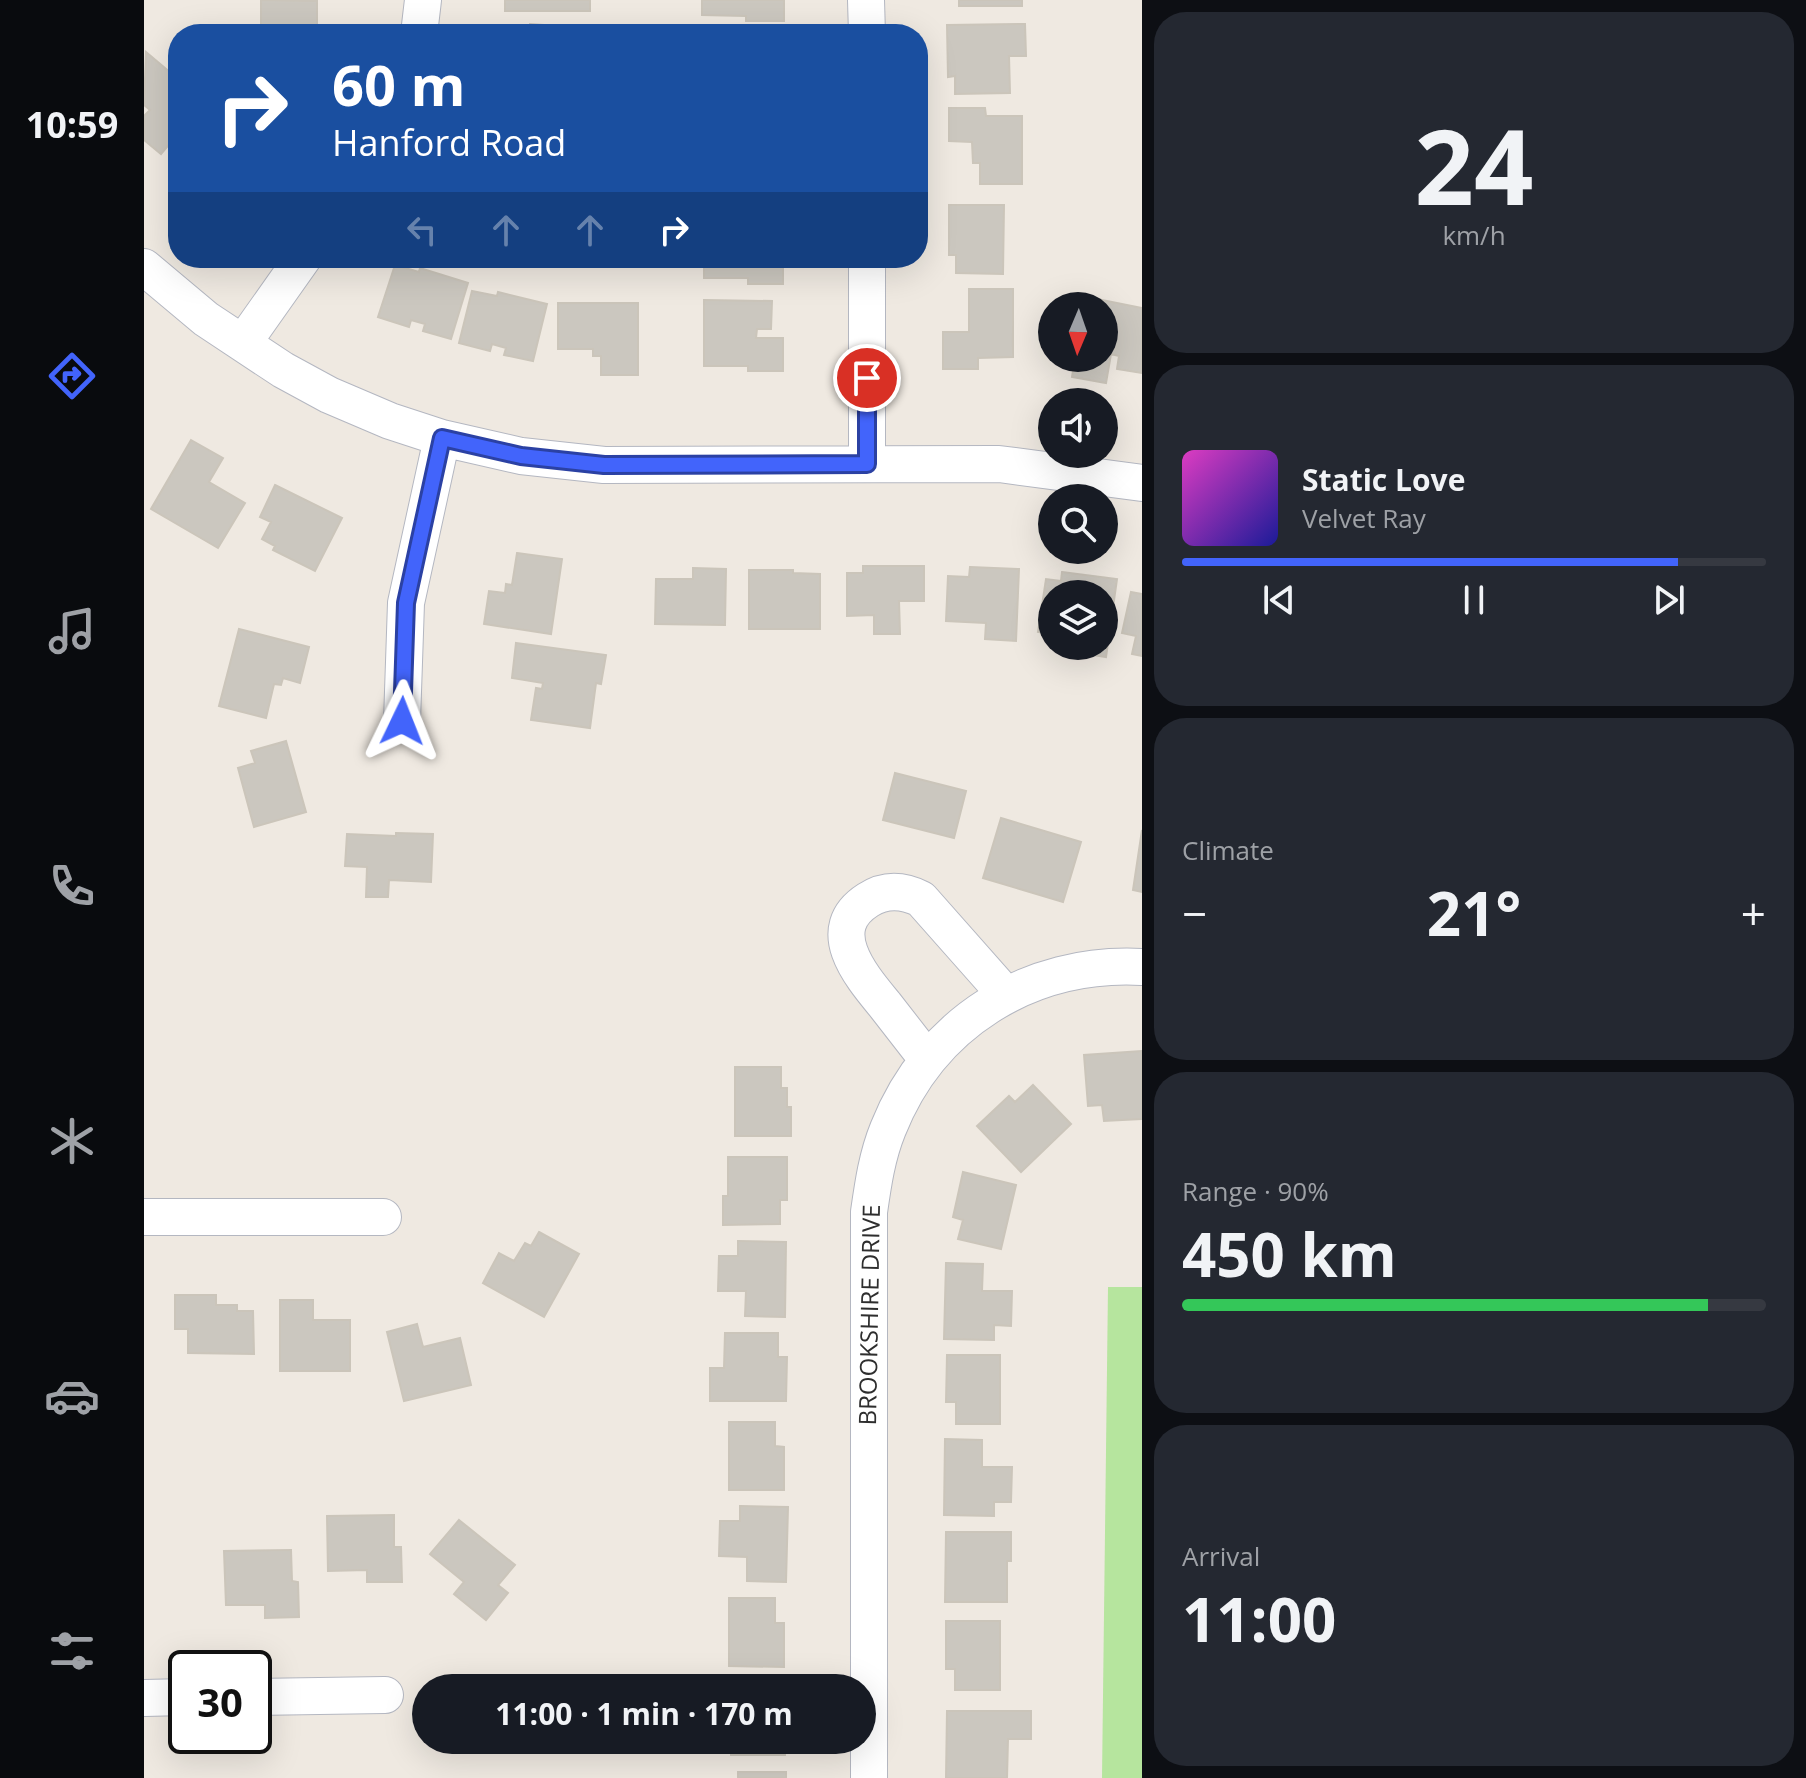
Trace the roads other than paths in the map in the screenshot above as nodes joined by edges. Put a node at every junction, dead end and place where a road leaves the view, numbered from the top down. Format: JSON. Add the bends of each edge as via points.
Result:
{"nodes":[{"id":1,"x":423,"y":0,"type":"edge"},
{"id":2,"x":866,"y":0,"type":"edge"},
{"id":3,"x":420,"y":24,"type":"edge"},
{"id":4,"x":867,"y":24,"type":"edge"},
{"id":5,"x":144,"y":267,"type":"edge"},
{"id":6,"x":296,"y":268,"type":"edge"},
{"id":7,"x":867,"y":268,"type":"edge"},
{"id":8,"x":243,"y":343,"type":"junction"},
{"id":9,"x":442,"y":438,"type":"junction"},
{"id":10,"x":867,"y":464,"type":"junction"},
{"id":11,"x":1142,"y":483,"type":"edge"},
{"id":12,"x":402,"y":721,"type":"dead end"},
{"id":13,"x":1142,"y":967,"type":"edge"},
{"id":14,"x":1006,"y":995,"type":"junction"},
{"id":15,"x":927,"y":1059,"type":"junction"},
{"id":16,"x":144,"y":1217,"type":"edge"},
{"id":17,"x":383,"y":1217,"type":"dead end"},
{"id":18,"x":385,"y":1695,"type":"dead end"},
{"id":19,"x":168,"y":1697,"type":"edge"},
{"id":20,"x":272,"y":1697,"type":"edge"},
{"id":21,"x":144,"y":1698,"type":"edge"},
{"id":22,"x":869,"y":1778,"type":"edge"}],
"edges":[{"from":1,"to":3,"type":"street"},
{"from":2,"to":4,"type":"street"},
{"from":5,"to":8,"type":"street"},
{"from":6,"to":8,"type":"street"},
{"from":7,"to":10,"type":"street"},
{"from":8,"to":9,"type":"street","via":[[329,395]]},
{"from":9,"to":10,"type":"street","via":[[521,456],[604,465]]},
{"from":9,"to":12,"type":"street","via":[[406,603]]},
{"from":10,"to":11,"type":"street","via":[[999,464]]},
{"from":13,"to":14,"type":"street","name":"BROOKSHIRE DRIVE","via":[[1080,970]]},
{"from":14,"to":15,"type":"street","name":"BROOKSHIRE DRIVE","via":[[962,1024]]},
{"from":14,"to":15,"type":"street","via":[[921,899],[892,891],[865,902],[848,927],[846,944],[853,964]]},
{"from":15,"to":22,"type":"street","name":"BROOKSHIRE DRIVE","via":[[887,1130],[869,1212]]},
{"from":16,"to":17,"type":"street"},
{"from":18,"to":20,"type":"street"},
{"from":19,"to":21,"type":"street"}]}
